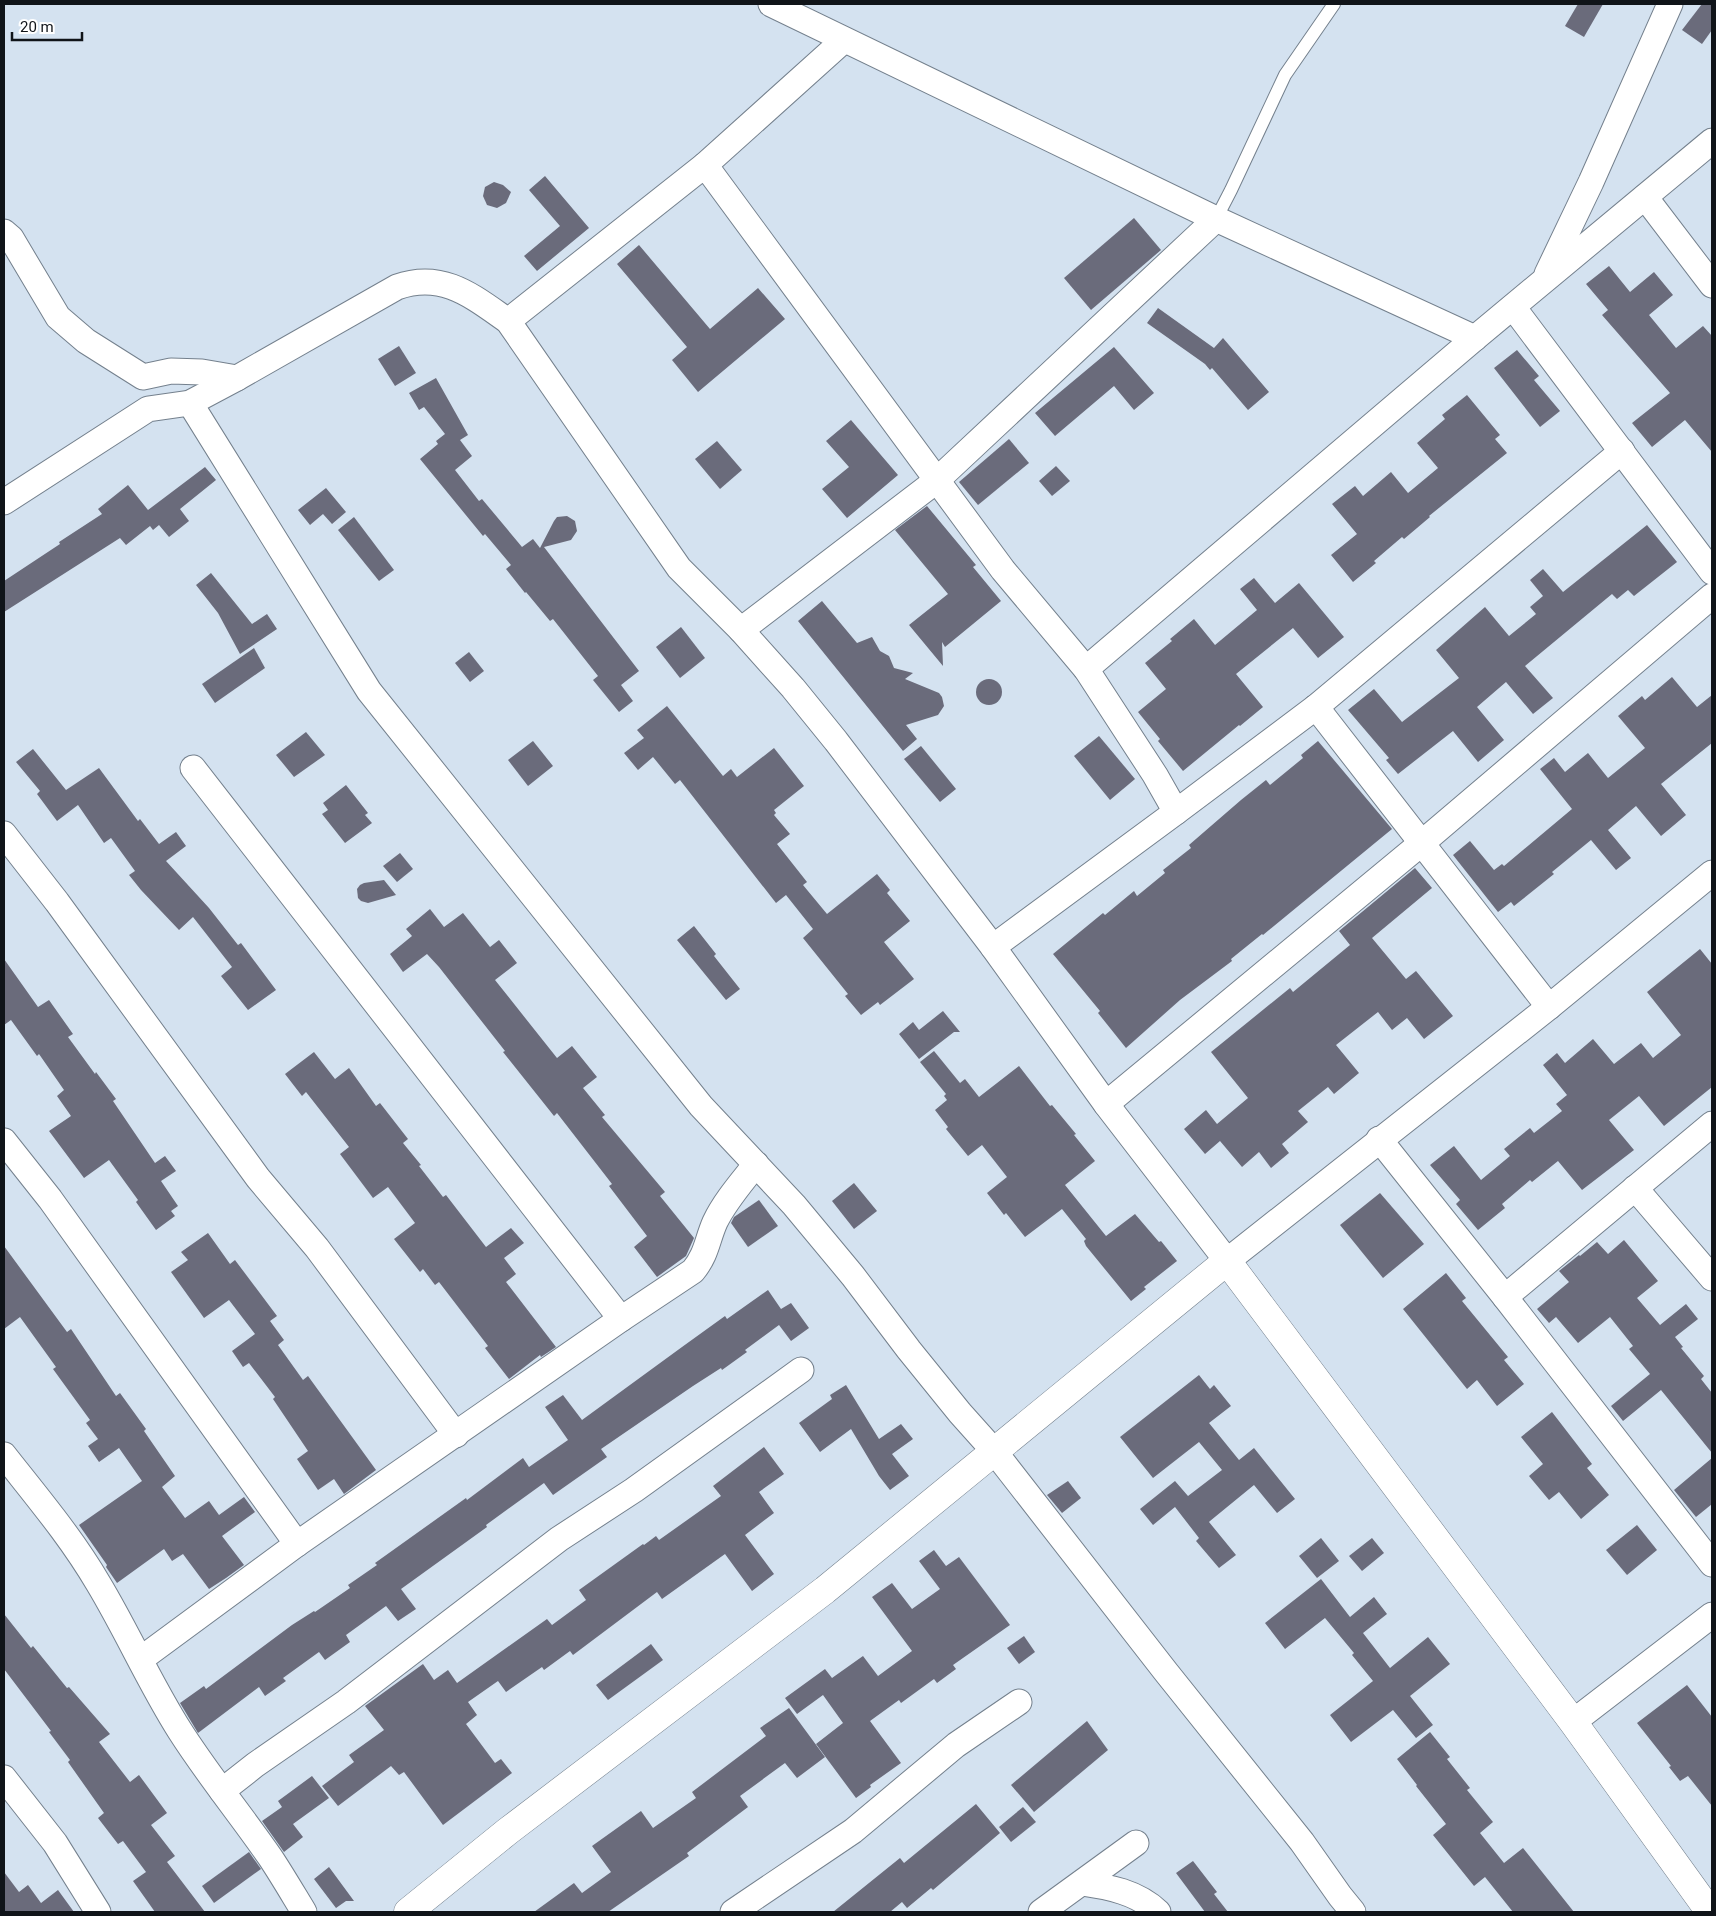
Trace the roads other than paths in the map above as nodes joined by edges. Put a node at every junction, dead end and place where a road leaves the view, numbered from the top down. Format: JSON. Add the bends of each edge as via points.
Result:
{"nodes":[{"id":1,"x":771,"y":4,"type":"edge"},
{"id":2,"x":1334,"y":4,"type":"edge"},
{"id":3,"x":1670,"y":4,"type":"edge"},
{"id":4,"x":844,"y":40,"type":"junction"},
{"id":5,"x":1712,"y":141,"type":"edge"},
{"id":6,"x":705,"y":165,"type":"junction"},
{"id":7,"x":1645,"y":197,"type":"junction"},
{"id":8,"x":1216,"y":219,"type":"junction"},
{"id":9,"x":4,"y":232,"type":"edge"},
{"id":10,"x":1543,"y":282,"type":"junction"},
{"id":11,"x":1712,"y":285,"type":"edge"},
{"id":12,"x":1513,"y":306,"type":"junction"},
{"id":13,"x":508,"y":320,"type":"junction"},
{"id":14,"x":1475,"y":338,"type":"junction"},
{"id":15,"x":144,"y":377,"type":"junction"},
{"id":16,"x":237,"y":378,"type":"junction"},
{"id":17,"x":190,"y":403,"type":"junction"},
{"id":18,"x":148,"y":410,"type":"junction"},
{"id":19,"x":1622,"y":451,"type":"junction"},
{"id":20,"x":936,"y":480,"type":"junction"},
{"id":21,"x":4,"y":502,"type":"edge"},
{"id":22,"x":1712,"y":572,"type":"edge"},
{"id":23,"x":1712,"y":596,"type":"edge"},
{"id":24,"x":741,"y":630,"type":"junction"},
{"id":25,"x":1086,"y":669,"type":"junction"},
{"id":26,"x":1316,"y":707,"type":"junction"},
{"id":27,"x":193,"y":768,"type":"dead end"},
{"id":28,"x":1176,"y":812,"type":"junction"},
{"id":29,"x":4,"y":834,"type":"edge"},
{"id":30,"x":1423,"y":842,"type":"junction"},
{"id":31,"x":1712,"y":873,"type":"edge"},
{"id":32,"x":993,"y":947,"type":"junction"},
{"id":33,"x":1548,"y":1007,"type":"junction"},
{"id":34,"x":1106,"y":1104,"type":"junction"},
{"id":35,"x":1712,"y":1124,"type":"edge"},
{"id":36,"x":1379,"y":1139,"type":"junction"},
{"id":37,"x":4,"y":1141,"type":"edge"},
{"id":38,"x":756,"y":1164,"type":"junction"},
{"id":39,"x":1635,"y":1188,"type":"junction"},
{"id":40,"x":1227,"y":1261,"type":"junction"},
{"id":41,"x":1712,"y":1278,"type":"edge"},
{"id":42,"x":1505,"y":1297,"type":"junction"},
{"id":43,"x":621,"y":1319,"type":"junction"},
{"id":44,"x":801,"y":1370,"type":"dead end"},
{"id":45,"x":456,"y":1435,"type":"junction"},
{"id":46,"x":994,"y":1450,"type":"junction"},
{"id":47,"x":4,"y":1455,"type":"edge"},
{"id":48,"x":297,"y":1544,"type":"junction"},
{"id":49,"x":1712,"y":1564,"type":"edge"},
{"id":50,"x":1712,"y":1615,"type":"edge"},
{"id":51,"x":141,"y":1658,"type":"junction"},
{"id":52,"x":1019,"y":1702,"type":"dead end"},
{"id":53,"x":1574,"y":1722,"type":"junction"},
{"id":54,"x":4,"y":1778,"type":"edge"},
{"id":55,"x":222,"y":1791,"type":"junction"},
{"id":56,"x":1136,"y":1843,"type":"dead end"},
{"id":57,"x":1082,"y":1883,"type":"junction"},
{"id":58,"x":1707,"y":1899,"type":"edge"},
{"id":59,"x":98,"y":1912,"type":"edge"},
{"id":60,"x":304,"y":1912,"type":"edge"},
{"id":61,"x":408,"y":1912,"type":"edge"},
{"id":62,"x":733,"y":1912,"type":"edge"},
{"id":63,"x":1041,"y":1912,"type":"edge"},
{"id":64,"x":1158,"y":1912,"type":"edge"},
{"id":65,"x":1353,"y":1912,"type":"edge"}],
"edges":[{"from":1,"to":4,"type":"street"},
{"from":2,"to":8,"type":"lane","via":[[1285,75]]},
{"from":3,"to":10,"type":"street"},
{"from":4,"to":6,"type":"street"},
{"from":4,"to":8,"type":"street"},
{"from":5,"to":7,"type":"street"},
{"from":6,"to":13,"type":"street"},
{"from":6,"to":20,"type":"street"},
{"from":7,"to":10,"type":"street"},
{"from":7,"to":11,"type":"street"},
{"from":8,"to":14,"type":"street"},
{"from":8,"to":20,"type":"street"},
{"from":9,"to":15,"type":"street","via":[[11,238],[58,317],[86,340]]},
{"from":10,"to":12,"type":"street"},
{"from":12,"to":14,"type":"street"},
{"from":12,"to":19,"type":"street"},
{"from":13,"to":16,"type":"street","via":[[457,287],[437,282],[412,282],[397,287]]},
{"from":13,"to":24,"type":"street","via":[[679,568]]},
{"from":14,"to":25,"type":"street"},
{"from":15,"to":16,"type":"street","via":[[171,371]]},
{"from":15,"to":18,"type":"street"},
{"from":16,"to":17,"type":"street"},
{"from":17,"to":18,"type":"street"},
{"from":17,"to":38,"type":"street","via":[[369,691],[701,1106]]},
{"from":18,"to":21,"type":"street"},
{"from":19,"to":22,"type":"street"},
{"from":19,"to":26,"type":"street"},
{"from":20,"to":24,"type":"street"},
{"from":20,"to":25,"type":"street","via":[[1003,570]]},
{"from":23,"to":30,"type":"street"},
{"from":24,"to":32,"type":"street","via":[[830,733]]},
{"from":25,"to":28,"type":"street"},
{"from":26,"to":28,"type":"street"},
{"from":26,"to":30,"type":"street"},
{"from":27,"to":43,"type":"street"},
{"from":28,"to":32,"type":"street"},
{"from":29,"to":45,"type":"street","via":[[246,1163],[317,1248]]},
{"from":30,"to":33,"type":"street"},
{"from":30,"to":34,"type":"street"},
{"from":31,"to":33,"type":"street"},
{"from":32,"to":34,"type":"street"},
{"from":33,"to":36,"type":"street"},
{"from":34,"to":40,"type":"street"},
{"from":35,"to":39,"type":"street"},
{"from":36,"to":40,"type":"street"},
{"from":36,"to":42,"type":"street"},
{"from":37,"to":48,"type":"street","via":[[50,1199]]},
{"from":38,"to":43,"type":"street","via":[[724,1206],[702,1261],[694,1271]]},
{"from":38,"to":46,"type":"street","via":[[794,1205],[960,1413]]},
{"from":39,"to":41,"type":"street"},
{"from":39,"to":42,"type":"street"},
{"from":40,"to":46,"type":"street"},
{"from":40,"to":53,"type":"street"},
{"from":42,"to":49,"type":"street"},
{"from":43,"to":45,"type":"street"},
{"from":44,"to":55,"type":"street","via":[[634,1490],[559,1539],[346,1702]]},
{"from":45,"to":48,"type":"street"},
{"from":46,"to":61,"type":"street","via":[[825,1590],[516,1825]]},
{"from":46,"to":65,"type":"street","via":[[1302,1842]]},
{"from":47,"to":51,"type":"street","via":[[75,1547]]},
{"from":48,"to":51,"type":"street"},
{"from":50,"to":53,"type":"street"},
{"from":51,"to":55,"type":"street","via":[[180,1731]]},
{"from":52,"to":62,"type":"street","via":[[956,1745],[853,1831]]},
{"from":53,"to":58,"type":"street"},
{"from":54,"to":59,"type":"street","via":[[55,1843]]},
{"from":55,"to":60,"type":"street"},
{"from":56,"to":57,"type":"street"},
{"from":57,"to":63,"type":"street"},
{"from":57,"to":64,"type":"street","via":[[1116,1888]]}]}
